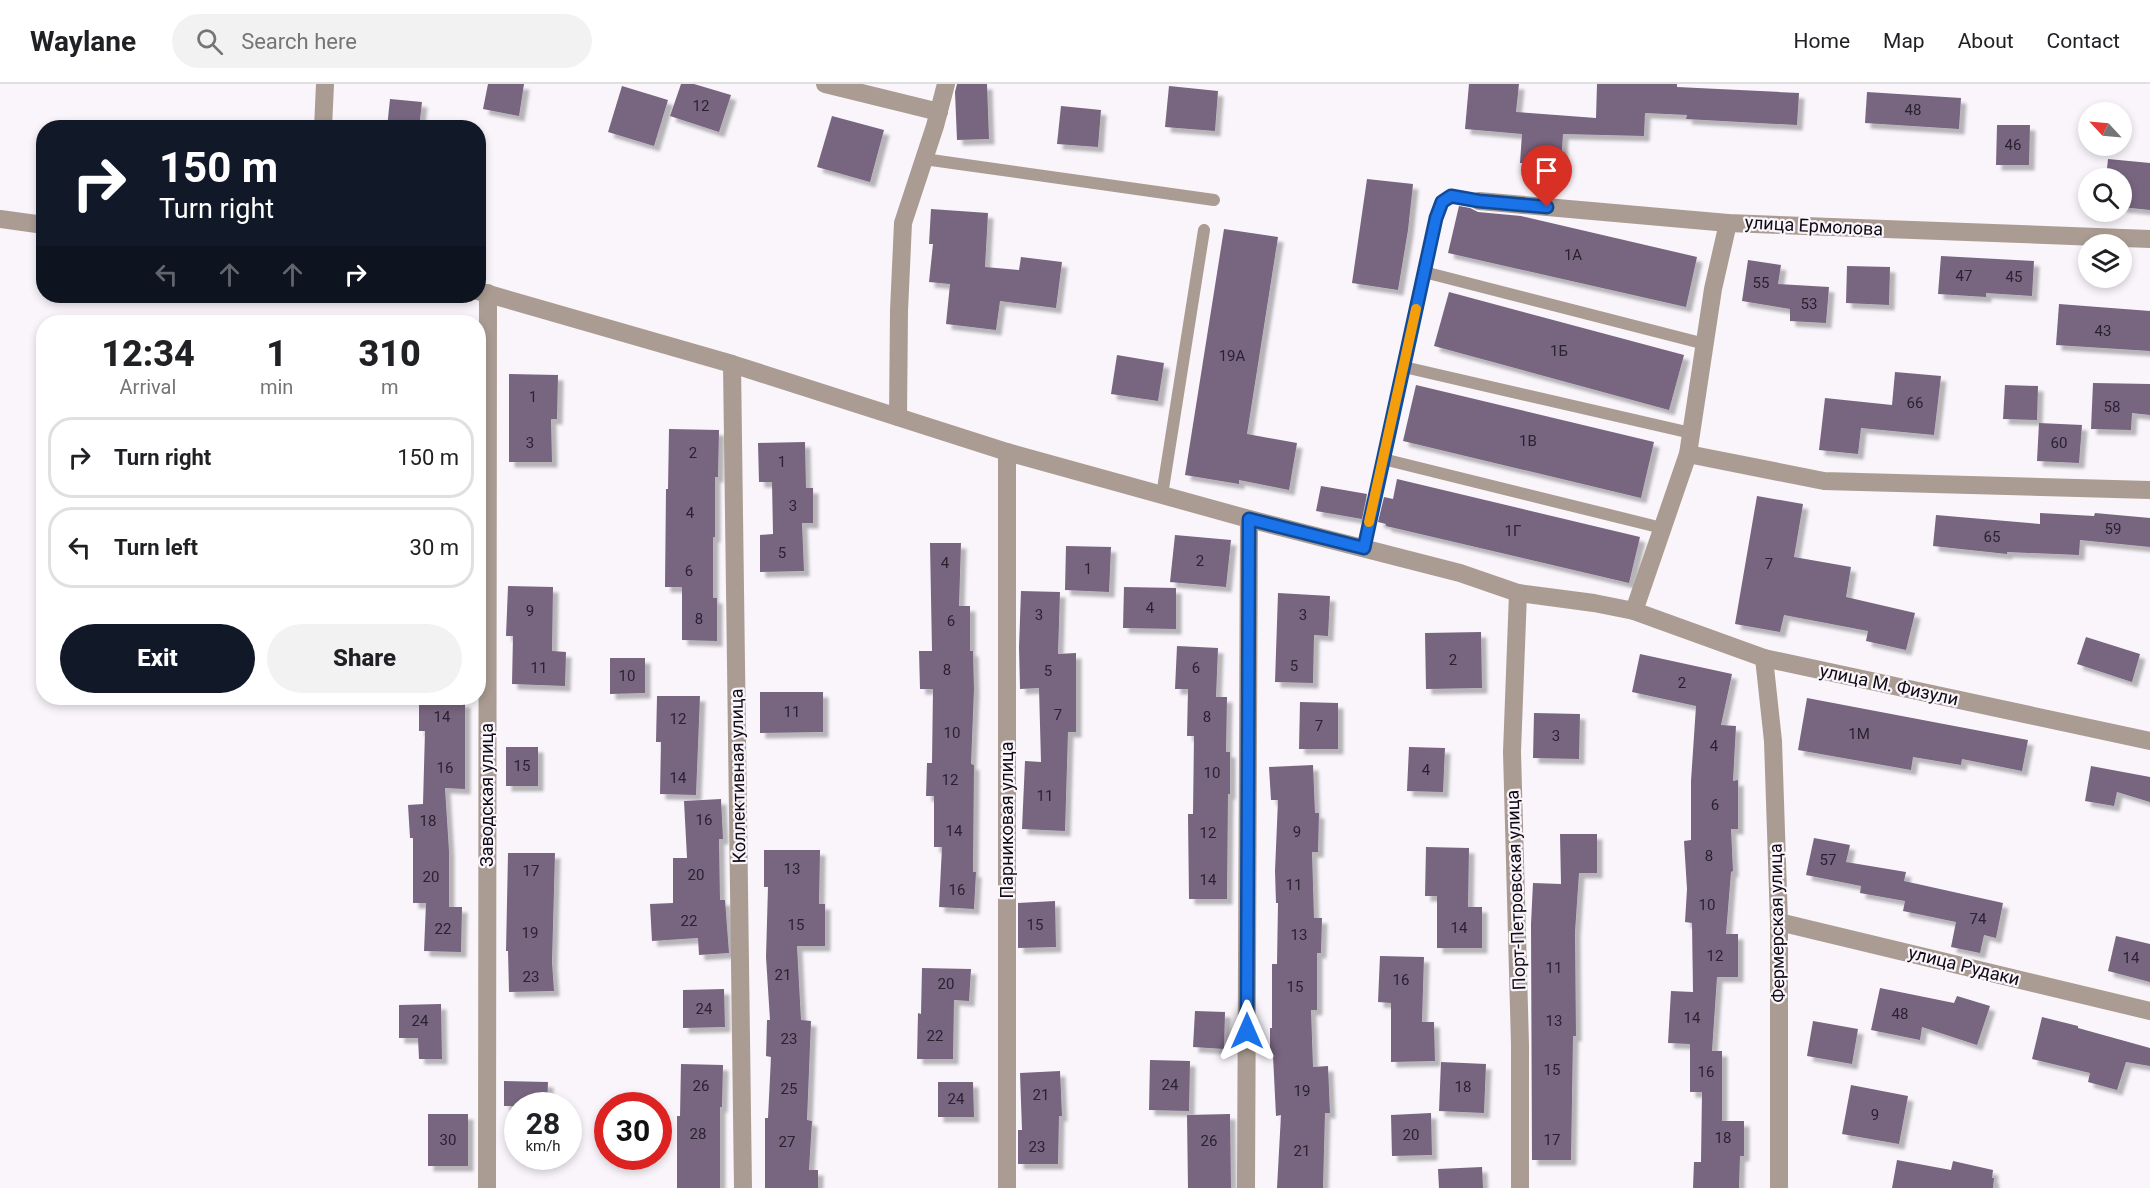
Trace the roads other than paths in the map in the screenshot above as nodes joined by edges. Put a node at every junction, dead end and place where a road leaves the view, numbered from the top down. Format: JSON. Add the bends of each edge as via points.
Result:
{"nodes":[{"id":1,"x":325,"y":84,"type":"edge"},
{"id":2,"x":825,"y":84,"type":"edge"},
{"id":3,"x":946,"y":84,"type":"edge"},
{"id":4,"x":939,"y":112,"type":"junction"},
{"id":5,"x":323,"y":120,"type":"edge"},
{"id":6,"x":924,"y":159,"type":"junction"},
{"id":7,"x":1214,"y":200,"type":"dead end"},
{"id":8,"x":1479,"y":201,"type":"joint"},
{"id":9,"x":0,"y":219,"type":"edge"},
{"id":10,"x":1728,"y":223,"type":"junction"},
{"id":11,"x":36,"y":224,"type":"edge"},
{"id":12,"x":1204,"y":230,"type":"dead end"},
{"id":13,"x":2150,"y":239,"type":"edge"},
{"id":14,"x":1424,"y":272,"type":"junction"},
{"id":15,"x":486,"y":293,"type":"edge"},
{"id":16,"x":1705,"y":345,"type":"junction"},
{"id":17,"x":732,"y":364,"type":"junction"},
{"id":18,"x":1404,"y":367,"type":"junction"},
{"id":19,"x":898,"y":417,"type":"junction"},
{"id":20,"x":1691,"y":433,"type":"junction"},
{"id":21,"x":1007,"y":452,"type":"junction"},
{"id":22,"x":1688,"y":454,"type":"junction"},
{"id":23,"x":1383,"y":459,"type":"junction"},
{"id":24,"x":2150,"y":490,"type":"edge"},
{"id":25,"x":1162,"y":495,"type":"junction"},
{"id":26,"x":1249,"y":519,"type":"junction"},
{"id":27,"x":1662,"y":528,"type":"junction"},
{"id":28,"x":1364,"y":548,"type":"junction"},
{"id":29,"x":1518,"y":593,"type":"junction"},
{"id":30,"x":1634,"y":611,"type":"junction"},
{"id":31,"x":1764,"y":658,"type":"junction"},
{"id":32,"x":485,"y":705,"type":"edge"},
{"id":33,"x":2150,"y":741,"type":"edge"},
{"id":34,"x":1779,"y":922,"type":"junction"},
{"id":35,"x":2150,"y":1011,"type":"edge"},
{"id":36,"x":487,"y":1188,"type":"edge"},
{"id":37,"x":743,"y":1188,"type":"edge"},
{"id":38,"x":1007,"y":1188,"type":"edge"},
{"id":39,"x":1246,"y":1188,"type":"edge"},
{"id":40,"x":1520,"y":1188,"type":"edge"},
{"id":41,"x":1779,"y":1188,"type":"edge"}],
"edges":[{"from":1,"to":5,"type":"street"},
{"from":2,"to":4,"type":"street"},
{"from":3,"to":4,"type":"street"},
{"from":4,"to":6,"type":"street"},
{"from":6,"to":7,"type":"lane"},
{"from":6,"to":19,"type":"street","via":[[903,223]]},
{"from":8,"to":10,"type":"street","name":"улица Ермолова"},
{"from":8,"to":14,"type":"lane","via":[[1451,196],[1442,202]]},
{"from":9,"to":11,"type":"street"},
{"from":10,"to":13,"type":"street","name":"улица Ермолова"},
{"from":10,"to":16,"type":"street"},
{"from":12,"to":25,"type":"lane"},
{"from":14,"to":16,"type":"lane"},
{"from":14,"to":18,"type":"lane"},
{"from":15,"to":17,"type":"street","name":"улица М. Физули"},
{"from":16,"to":20,"type":"street"},
{"from":17,"to":19,"type":"street","name":"улица М. Физули"},
{"from":17,"to":37,"type":"street","name":"Коллективная улица"},
{"from":18,"to":20,"type":"lane"},
{"from":18,"to":23,"type":"lane"},
{"from":19,"to":21,"type":"street","name":"улица М. Физули"},
{"from":20,"to":22,"type":"street"},
{"from":21,"to":25,"type":"street","name":"улица М. Физули"},
{"from":21,"to":38,"type":"street","name":"Парниковая улица"},
{"from":22,"to":24,"type":"street","via":[[1824,481]]},
{"from":22,"to":27,"type":"street"},
{"from":23,"to":27,"type":"lane"},
{"from":23,"to":28,"type":"lane"},
{"from":25,"to":26,"type":"street","name":"улица М. Физули"},
{"from":26,"to":28,"type":"street","name":"улица М. Физули"},
{"from":26,"to":39,"type":"street"},
{"from":27,"to":30,"type":"street"},
{"from":28,"to":29,"type":"street","name":"улица М. Физули"},
{"from":29,"to":30,"type":"street","name":"улица М. Физули"},
{"from":29,"to":40,"type":"street","name":"Порт-Петровская улица","via":[[1512,752]]},
{"from":30,"to":31,"type":"street","name":"улица М. Физули"},
{"from":31,"to":33,"type":"street","name":"улица М. Физули"},
{"from":31,"to":34,"type":"street","name":"Фермерская улица","via":[[1773,741]]},
{"from":32,"to":36,"type":"street","name":"Заводская улица"},
{"from":34,"to":35,"type":"street","name":"улица Рудаки"},
{"from":34,"to":41,"type":"street","name":"Фермерская улица"}]}
